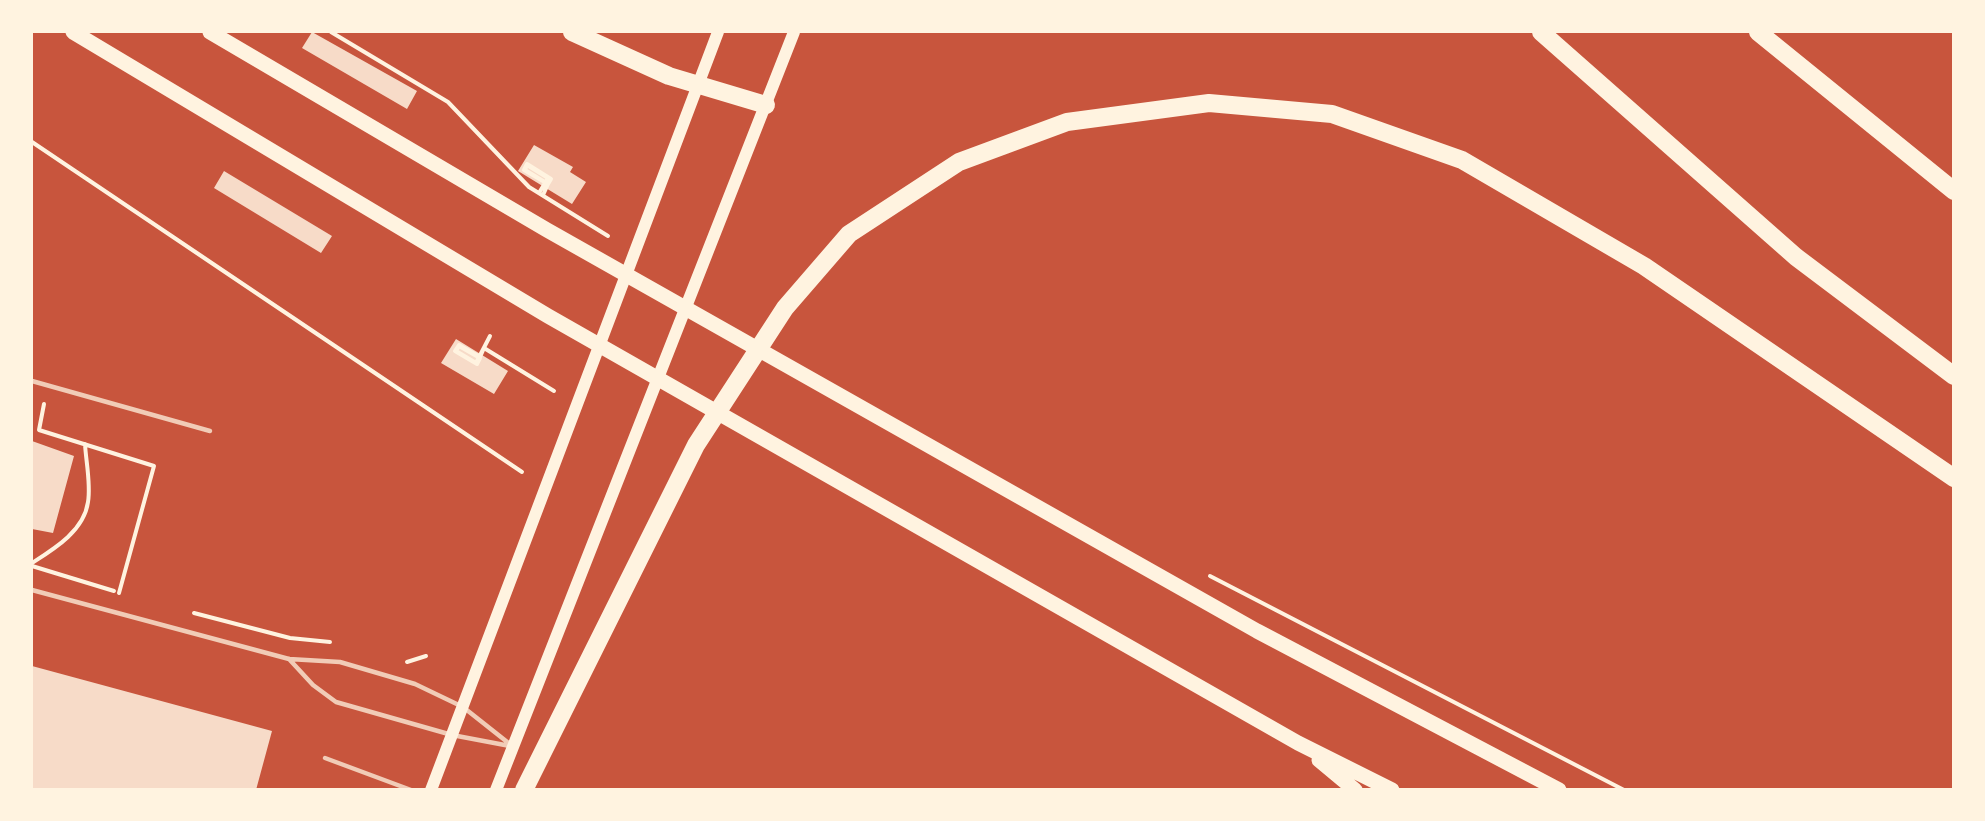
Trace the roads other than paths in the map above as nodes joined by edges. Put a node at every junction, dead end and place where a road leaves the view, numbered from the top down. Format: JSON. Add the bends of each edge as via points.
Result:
{"nodes":[{"id":1,"x":73,"y":32,"type":"edge"},
{"id":2,"x":210,"y":32,"type":"edge"},
{"id":3,"x":572,"y":32,"type":"edge"},
{"id":4,"x":718,"y":32,"type":"edge"},
{"id":5,"x":794,"y":32,"type":"edge"},
{"id":6,"x":1541,"y":32,"type":"edge"},
{"id":7,"x":1758,"y":32,"type":"edge"},
{"id":8,"x":697,"y":84,"type":"junction"},
{"id":9,"x":766,"y":105,"type":"junction"},
{"id":10,"x":1953,"y":191,"type":"edge"},
{"id":11,"x":1953,"y":376,"type":"edge"},
{"id":12,"x":32,"y":381,"type":"edge"},
{"id":13,"x":210,"y":431,"type":"dead end"},
{"id":14,"x":1953,"y":478,"type":"edge"},
{"id":15,"x":32,"y":590,"type":"edge"},
{"id":16,"x":289,"y":659,"type":"junction"},
{"id":17,"x":463,"y":707,"type":"junction"},
{"id":18,"x":452,"y":735,"type":"junction"},
{"id":19,"x":1299,"y":743,"type":"junction"},
{"id":20,"x":512,"y":746,"type":"junction"},
{"id":21,"x":324,"y":759,"type":"dead end"},
{"id":22,"x":411,"y":789,"type":"edge"},
{"id":23,"x":431,"y":789,"type":"edge"},
{"id":24,"x":496,"y":789,"type":"edge"},
{"id":25,"x":524,"y":789,"type":"edge"},
{"id":26,"x":1355,"y":789,"type":"edge"},
{"id":27,"x":1392,"y":789,"type":"edge"},
{"id":28,"x":1559,"y":789,"type":"edge"}],
"edges":[{"from":1,"to":19,"type":"main road","via":[[548,316]]},
{"from":2,"to":28,"type":"main road","via":[[547,230],[1257,631]]},
{"from":3,"to":8,"type":"highway","via":[[669,76]]},
{"from":4,"to":8,"type":"main road"},
{"from":5,"to":9,"type":"main road"},
{"from":6,"to":11,"type":"highway","via":[[1796,257]]},
{"from":7,"to":10,"type":"highway"},
{"from":8,"to":9,"type":"highway"},
{"from":8,"to":17,"type":"main road"},
{"from":9,"to":20,"type":"main road"},
{"from":12,"to":13,"type":"lane"},
{"from":14,"to":25,"type":"highway","via":[[1634,260],[1462,160],[1332,114],[1209,103],[1067,122],[959,162],[849,234],[785,308],[696,445]]},
{"from":15,"to":16,"type":"lane"},
{"from":16,"to":17,"type":"lane","via":[[340,662],[415,684]]},
{"from":16,"to":18,"type":"lane","via":[[314,686],[336,702]]},
{"from":17,"to":18,"type":"main road"},
{"from":17,"to":20,"type":"lane"},
{"from":18,"to":20,"type":"lane"},
{"from":18,"to":23,"type":"main road"},
{"from":19,"to":26,"type":"main road"},
{"from":19,"to":27,"type":"main road"},
{"from":20,"to":24,"type":"main road"},
{"from":21,"to":22,"type":"lane"}]}
